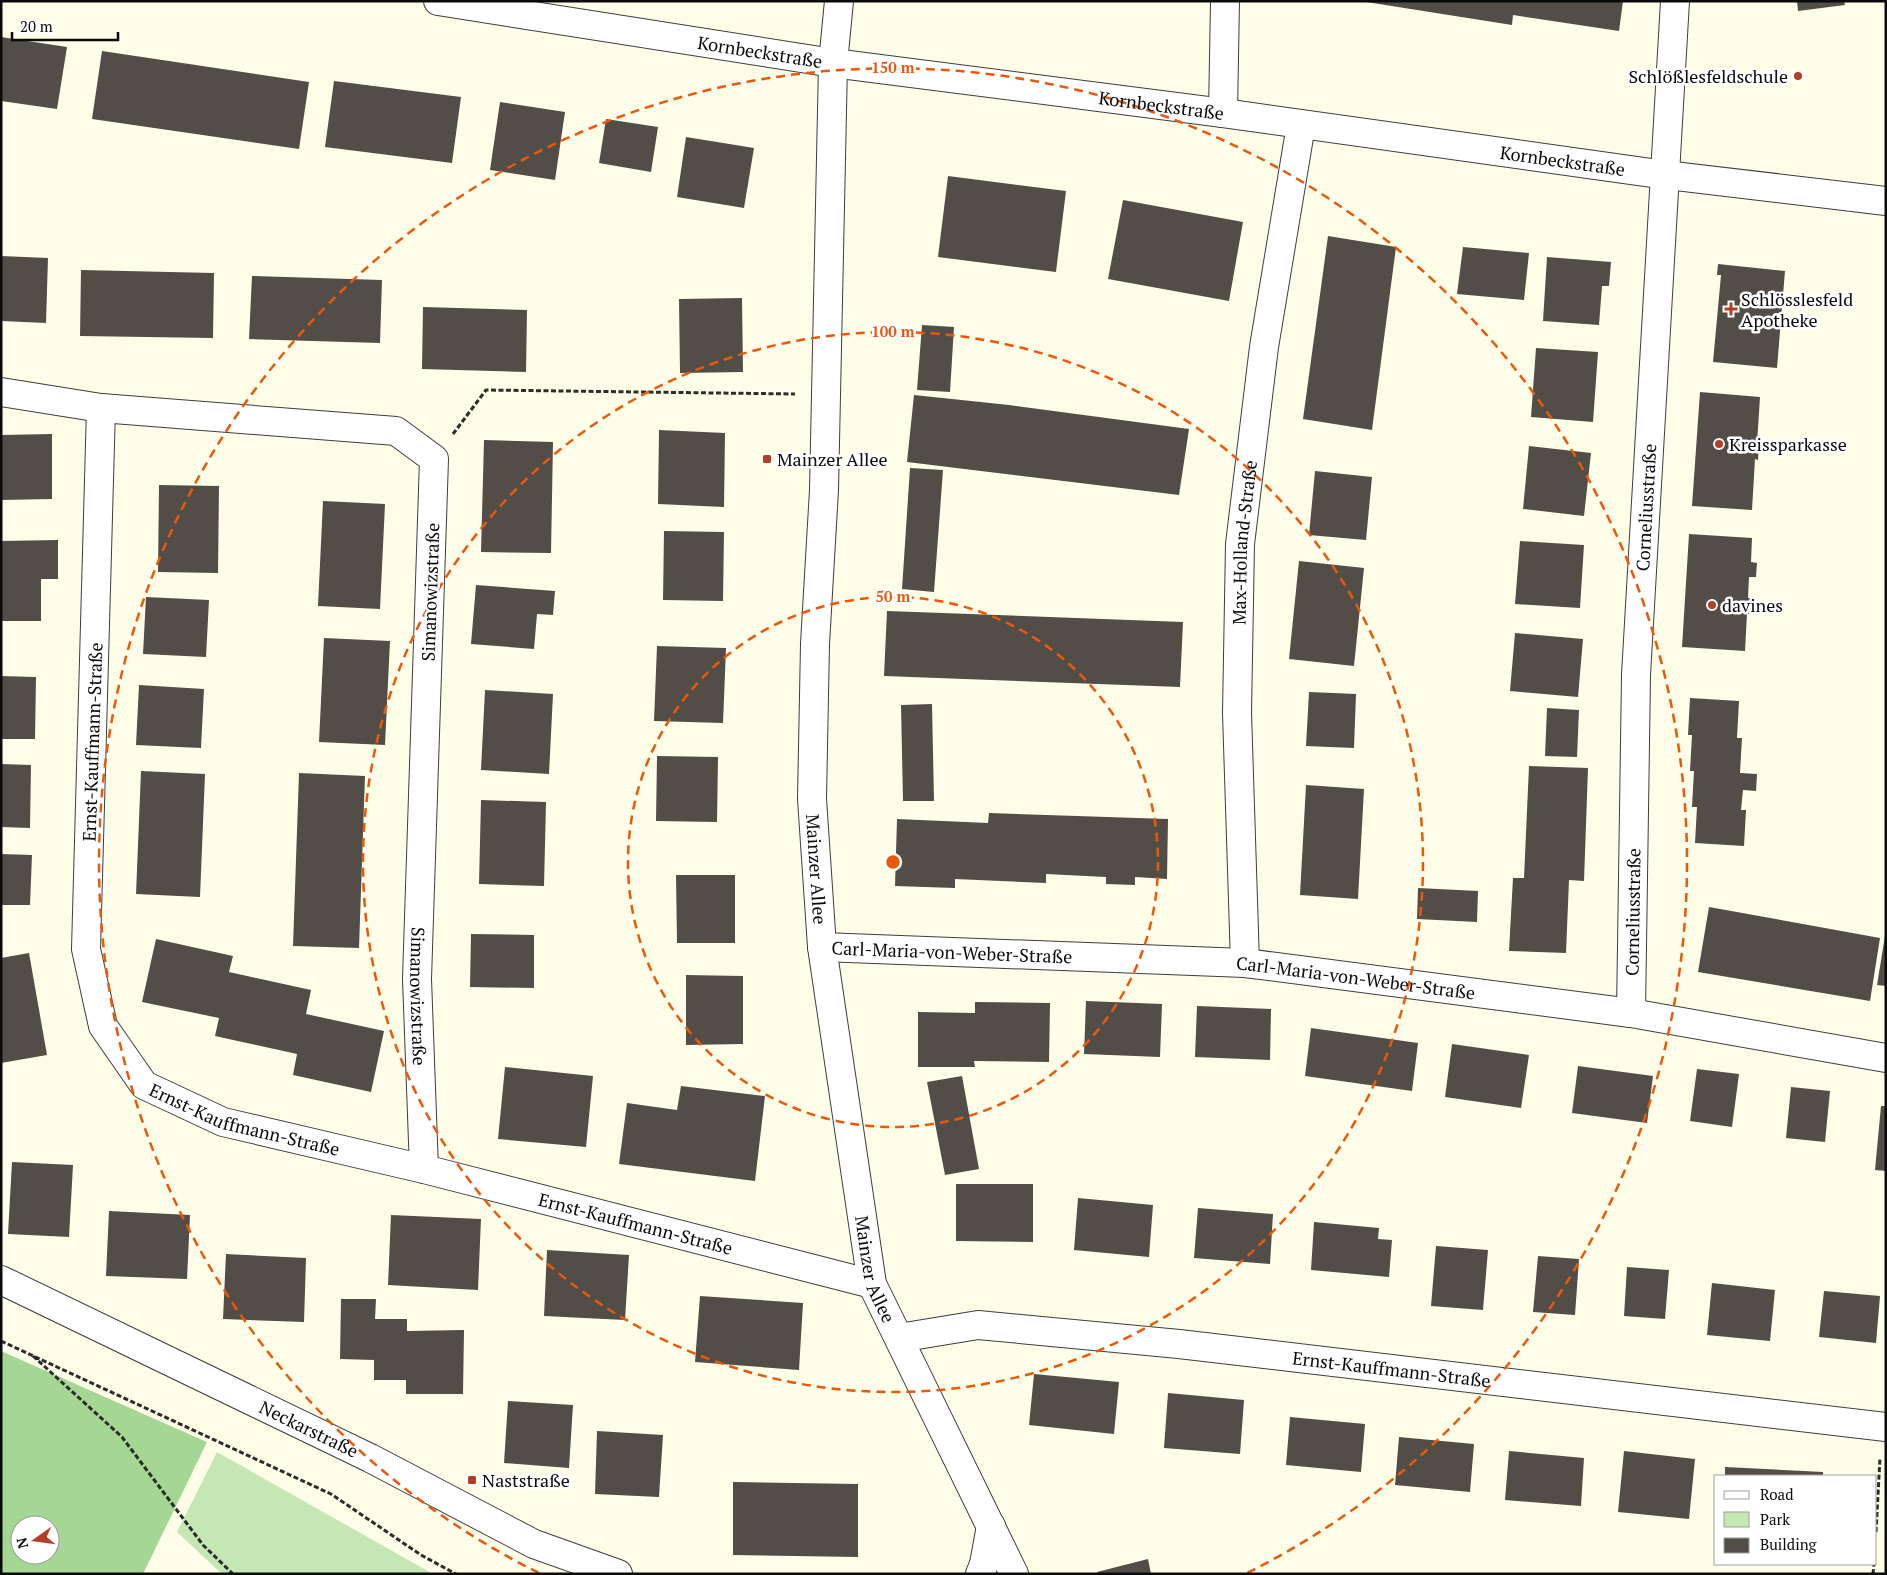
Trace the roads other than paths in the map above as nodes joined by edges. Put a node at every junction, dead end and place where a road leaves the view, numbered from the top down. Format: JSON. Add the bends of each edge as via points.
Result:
{"nodes":[{"id":1,"x":438,"y":1,"type":"edge"},
{"id":2,"x":838,"y":1,"type":"edge"},
{"id":3,"x":1225,"y":1,"type":"edge"},
{"id":4,"x":1675,"y":1,"type":"edge"},
{"id":5,"x":833,"y":63,"type":"junction"},
{"id":6,"x":1223,"y":113,"type":"junction"},
{"id":7,"x":1300,"y":125,"type":"junction"},
{"id":8,"x":1666,"y":175,"type":"junction"},
{"id":9,"x":1886,"y":201,"type":"edge"},
{"id":10,"x":1,"y":392,"type":"edge"},
{"id":11,"x":101,"y":408,"type":"junction"},
{"id":12,"x":822,"y":947,"type":"junction"},
{"id":13,"x":1245,"y":963,"type":"junction"},
{"id":14,"x":1631,"y":1013,"type":"junction"},
{"id":15,"x":1886,"y":1058,"type":"edge"},
{"id":16,"x":424,"y":1169,"type":"junction"},
{"id":17,"x":1,"y":1280,"type":"edge"},
{"id":18,"x":872,"y":1284,"type":"junction"},
{"id":19,"x":899,"y":1338,"type":"junction"},
{"id":20,"x":1884,"y":1427,"type":"edge"},
{"id":21,"x":991,"y":1526,"type":"junction"},
{"id":22,"x":618,"y":1574,"type":"edge"},
{"id":23,"x":980,"y":1574,"type":"edge"},
{"id":24,"x":1014,"y":1574,"type":"edge"}],
"edges":[{"from":1,"to":5,"type":"street","name":"Kornbeckstraße"},
{"from":2,"to":5,"type":"street","name":"Mainzer Allee"},
{"from":3,"to":6,"type":"street"},
{"from":4,"to":8,"type":"street","name":"Corneliusstraße"},
{"from":5,"to":6,"type":"street","name":"Kornbeckstraße"},
{"from":5,"to":12,"type":"street","name":"Mainzer Allee","via":[[824,490],[815,644],[812,800]]},
{"from":6,"to":7,"type":"street","name":"Kornbeckstraße"},
{"from":7,"to":8,"type":"street","name":"Kornbeckstraße"},
{"from":7,"to":13,"type":"street","name":"Max-Holland-Straße","via":[[1264,347],[1240,544],[1237,713]]},
{"from":8,"to":9,"type":"street","name":"Kornbeckstraße"},
{"from":8,"to":14,"type":"street","name":"Corneliusstraße","via":[[1636,675]]},
{"from":10,"to":11,"type":"street"},
{"from":11,"to":16,"type":"street","name":"Ernst-Kauffmann-Straße","via":[[86,949],[104,1026],[144,1085],[223,1122]]},
{"from":11,"to":16,"type":"street","name":"Simanowizstraße","via":[[396,431],[434,459],[417,979]]},
{"from":12,"to":13,"type":"street","name":"Carl-Maria-von-Weber-Straße"},
{"from":12,"to":18,"type":"street","name":"Mainzer Allee"},
{"from":13,"to":14,"type":"street","name":"Carl-Maria-von-Weber-Straße"},
{"from":14,"to":15,"type":"street","name":"Carl-Maria-von-Weber-Straße"},
{"from":16,"to":18,"type":"street","name":"Ernst-Kauffmann-Straße"},
{"from":17,"to":22,"type":"street","name":"Neckarstraße","via":[[370,1458],[534,1544]]},
{"from":18,"to":19,"type":"street","name":"Mainzer Allee"},
{"from":19,"to":20,"type":"street","name":"Ernst-Kauffmann-Straße","via":[[978,1325],[1179,1344]]},
{"from":19,"to":21,"type":"street","name":"Mainzer Allee"},
{"from":21,"to":23,"type":"street"},
{"from":21,"to":24,"type":"street","name":"Mainzer Allee"}]}
